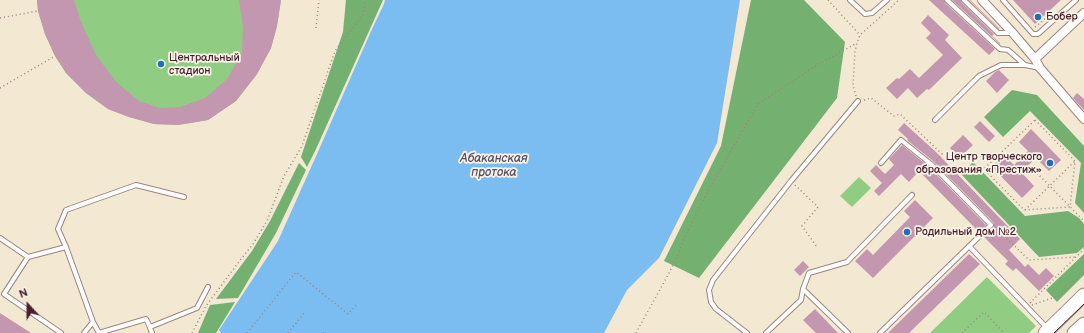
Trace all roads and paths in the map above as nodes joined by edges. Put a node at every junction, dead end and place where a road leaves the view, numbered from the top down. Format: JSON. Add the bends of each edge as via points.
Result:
{"nodes":[{"id":1,"x":319,"y":0,"type":"edge"},
{"id":2,"x":365,"y":0,"type":"edge"},
{"id":3,"x":828,"y":0,"type":"edge"},
{"id":4,"x":850,"y":0,"type":"edge"},
{"id":5,"x":887,"y":0,"type":"edge"},
{"id":6,"x":899,"y":0,"type":"edge"},
{"id":7,"x":947,"y":0,"type":"edge"},
{"id":8,"x":964,"y":0,"type":"edge"},
{"id":9,"x":982,"y":0,"type":"edge"},
{"id":10,"x":1003,"y":0,"type":"edge"},
{"id":11,"x":1076,"y":0,"type":"edge"},
{"id":12,"x":38,"y":11,"type":"dead end"},
{"id":13,"x":1084,"y":13,"type":"edge"},
{"id":14,"x":1050,"y":14,"type":"dead end"},
{"id":15,"x":0,"y":18,"type":"edge"},
{"id":16,"x":316,"y":28,"type":"dead end"},
{"id":17,"x":1034,"y":28,"type":"dead end"},
{"id":18,"x":1012,"y":32,"type":"junction"},
{"id":19,"x":860,"y":35,"type":"junction"},
{"id":20,"x":857,"y":42,"type":"junction"},
{"id":21,"x":55,"y":56,"type":"dead end"},
{"id":22,"x":1035,"y":59,"type":"junction"},
{"id":23,"x":1025,"y":65,"type":"junction"},
{"id":24,"x":1040,"y":68,"type":"junction"},
{"id":25,"x":0,"y":88,"type":"edge"},
{"id":26,"x":858,"y":101,"type":"junction"},
{"id":27,"x":1084,"y":119,"type":"edge"},
{"id":28,"x":935,"y":120,"type":"dead end"},
{"id":29,"x":1075,"y":161,"type":"junction"},
{"id":30,"x":881,"y":163,"type":"dead end"},
{"id":31,"x":934,"y":165,"type":"dead end"},
{"id":32,"x":1037,"y":173,"type":"dead end"},
{"id":33,"x":791,"y":181,"type":"junction"},
{"id":34,"x":1050,"y":186,"type":"junction"},
{"id":35,"x":912,"y":195,"type":"dead end"},
{"id":36,"x":184,"y":197,"type":"dead end"},
{"id":37,"x":1070,"y":207,"type":"junction"},
{"id":38,"x":1024,"y":210,"type":"junction"},
{"id":39,"x":1084,"y":221,"type":"edge"},
{"id":40,"x":995,"y":226,"type":"dead end"},
{"id":41,"x":0,"y":238,"type":"edge"},
{"id":42,"x":969,"y":246,"type":"junction"},
{"id":43,"x":66,"y":247,"type":"junction"},
{"id":44,"x":817,"y":247,"type":"dead end"},
{"id":45,"x":1084,"y":249,"type":"edge"},
{"id":46,"x":28,"y":257,"type":"junction"},
{"id":47,"x":1076,"y":257,"type":"junction"},
{"id":48,"x":1084,"y":272,"type":"edge"},
{"id":49,"x":208,"y":287,"type":"dead end"},
{"id":50,"x":804,"y":289,"type":"junction"},
{"id":51,"x":1084,"y":295,"type":"edge"},
{"id":52,"x":358,"y":303,"type":"dead end"},
{"id":53,"x":1027,"y":307,"type":"junction"},
{"id":54,"x":305,"y":312,"type":"dead end"},
{"id":55,"x":92,"y":322,"type":"junction"},
{"id":56,"x":1084,"y":324,"type":"edge"},
{"id":57,"x":150,"y":327,"type":"junction"},
{"id":58,"x":325,"y":331,"type":"dead end"},
{"id":59,"x":1046,"y":331,"type":"edge"},
{"id":60,"x":61,"y":333,"type":"edge"},
{"id":61,"x":84,"y":333,"type":"edge"},
{"id":62,"x":152,"y":333,"type":"edge"},
{"id":63,"x":192,"y":333,"type":"edge"},
{"id":64,"x":247,"y":333,"type":"edge"},
{"id":65,"x":288,"y":333,"type":"edge"},
{"id":66,"x":323,"y":333,"type":"edge"},
{"id":67,"x":636,"y":333,"type":"edge"},
{"id":68,"x":747,"y":333,"type":"edge"},
{"id":69,"x":766,"y":333,"type":"edge"},
{"id":70,"x":848,"y":333,"type":"edge"},
{"id":71,"x":880,"y":333,"type":"edge"},
{"id":72,"x":962,"y":333,"type":"edge"},
{"id":73,"x":1004,"y":333,"type":"edge"},
{"id":74,"x":1074,"y":333,"type":"edge"}],
"edges":[{"from":1,"to":16,"type":"path"},
{"from":2,"to":63,"type":"path","via":[[364,13],[335,51],[302,146],[284,176],[267,221],[253,244],[206,306]]},
{"from":3,"to":19,"type":"path"},
{"from":4,"to":5,"type":"lane","via":[[865,14],[872,13]]},
{"from":6,"to":19,"type":"path"},
{"from":7,"to":23,"type":"lane","via":[[1000,49],[1008,50]]},
{"from":8,"to":18,"type":"lane","via":[[998,33]]},
{"from":9,"to":18,"type":"street"},
{"from":10,"to":11,"type":"lane","via":[[1033,34],[1038,34]]},
{"from":12,"to":15,"type":"path"},
{"from":13,"to":22,"type":"street"},
{"from":14,"to":17,"type":"path"},
{"from":18,"to":22,"type":"street"},
{"from":19,"to":20,"type":"path"},
{"from":20,"to":26,"type":"path","via":[[854,86]]},
{"from":20,"to":67,"type":"path","via":[[758,104],[709,189],[668,275]]},
{"from":21,"to":25,"type":"path"},
{"from":22,"to":24,"type":"street"},
{"from":23,"to":24,"type":"lane"},
{"from":23,"to":28,"type":"lane","via":[[1001,64],[979,76]]},
{"from":24,"to":27,"type":"street"},
{"from":26,"to":31,"type":"path","via":[[871,98],[894,116],[900,114],[942,154]]},
{"from":26,"to":33,"type":"lane"},
{"from":29,"to":34,"type":"path"},
{"from":29,"to":37,"type":"path"},
{"from":29,"to":38,"type":"path","via":[[1034,120],[984,169]]},
{"from":30,"to":42,"type":"lane","via":[[902,140],[931,164],[991,225]]},
{"from":32,"to":34,"type":"path"},
{"from":33,"to":44,"type":"path","via":[[818,207],[802,226]]},
{"from":33,"to":68,"type":"lane","via":[[713,280],[709,290],[711,302],[716,309]]},
{"from":34,"to":37,"type":"path"},
{"from":34,"to":38,"type":"path"},
{"from":35,"to":50,"type":"lane","via":[[847,262],[809,272]]},
{"from":36,"to":43,"type":"lane","via":[[136,185],[66,210],[58,229]]},
{"from":37,"to":38,"type":"path"},
{"from":37,"to":39,"type":"path"},
{"from":40,"to":47,"type":"path","via":[[1029,260]]},
{"from":41,"to":46,"type":"lane"},
{"from":42,"to":53,"type":"lane"},
{"from":42,"to":71,"type":"lane"},
{"from":43,"to":46,"type":"lane"},
{"from":43,"to":55,"type":"lane"},
{"from":45,"to":47,"type":"path"},
{"from":46,"to":60,"type":"lane","via":[[4,294]]},
{"from":47,"to":53,"type":"path"},
{"from":48,"to":53,"type":"path","via":[[1060,294]]},
{"from":49,"to":57,"type":"lane","via":[[197,308]]},
{"from":50,"to":69,"type":"lane","via":[[801,300]]},
{"from":50,"to":70,"type":"lane"},
{"from":51,"to":59,"type":"highway"},
{"from":52,"to":64,"type":"path","via":[[348,314],[296,272]]},
{"from":53,"to":59,"type":"lane"},
{"from":54,"to":65,"type":"path"},
{"from":55,"to":57,"type":"lane","via":[[99,333],[146,319]]},
{"from":55,"to":61,"type":"lane"},
{"from":56,"to":74,"type":"highway"},
{"from":57,"to":62,"type":"lane"},
{"from":58,"to":66,"type":"path"},
{"from":72,"to":73,"type":"path","via":[[984,312]]}]}
